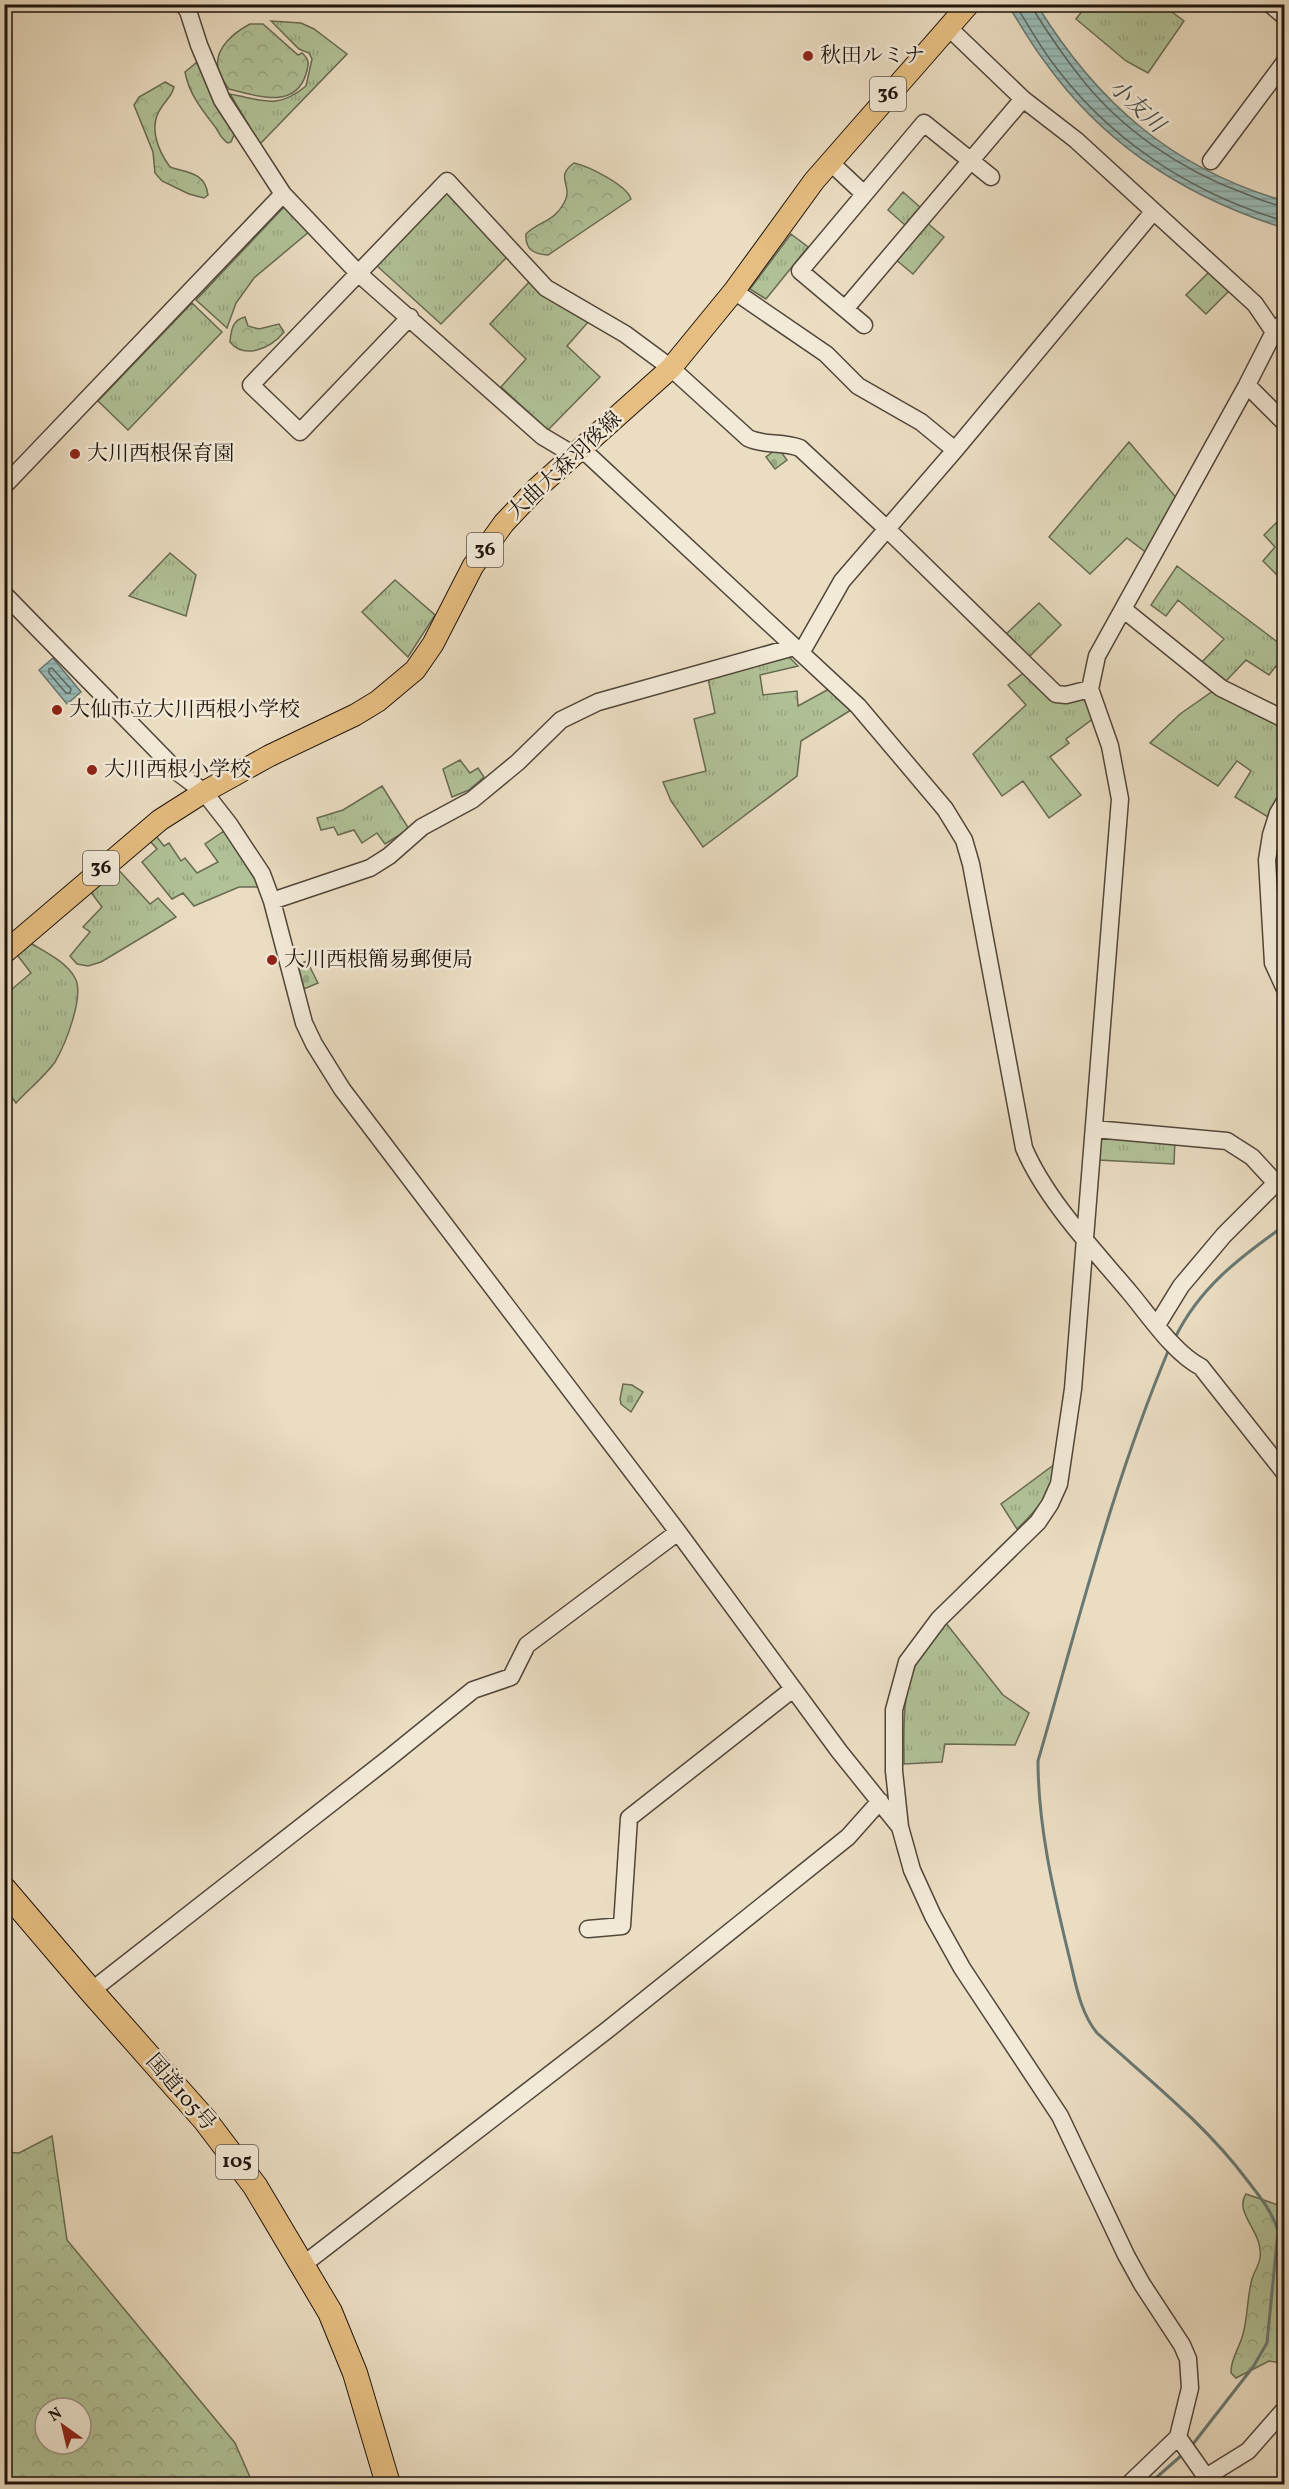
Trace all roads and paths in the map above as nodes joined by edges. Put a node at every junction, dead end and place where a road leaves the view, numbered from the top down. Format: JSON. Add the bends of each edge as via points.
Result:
{"nodes":[{"id":1,"x":183,"y":4,"type":"edge"},
{"id":2,"x":969,"y":4,"type":"edge"},
{"id":3,"x":1270,"y":4,"type":"edge"},
{"id":4,"x":1284,"y":16,"type":"edge"},
{"id":5,"x":949,"y":28,"type":"junction"},
{"id":6,"x":1284,"y":63,"type":"edge"},
{"id":7,"x":1023,"y":99,"type":"junction"},
{"id":8,"x":970,"y":161,"type":"junction"},
{"id":9,"x":1211,"y":161,"type":"dead end"},
{"id":10,"x":830,"y":162,"type":"junction"},
{"id":11,"x":991,"y":177,"type":"dead end"},
{"id":12,"x":863,"y":193,"type":"junction"},
{"id":13,"x":283,"y":194,"type":"junction"},
{"id":14,"x":1153,"y":212,"type":"junction"},
{"id":15,"x":360,"y":274,"type":"junction"},
{"id":16,"x":734,"y":291,"type":"junction"},
{"id":17,"x":845,"y":309,"type":"junction"},
{"id":18,"x":410,"y":317,"type":"junction"},
{"id":19,"x":864,"y":325,"type":"dead end"},
{"id":20,"x":1279,"y":327,"type":"edge"},
{"id":21,"x":671,"y":368,"type":"junction"},
{"id":22,"x":1247,"y":385,"type":"junction"},
{"id":23,"x":1284,"y":422,"type":"edge"},
{"id":24,"x":956,"y":450,"type":"junction"},
{"id":25,"x":578,"y":452,"type":"junction"},
{"id":26,"x":4,"y":486,"type":"edge"},
{"id":27,"x":887,"y":529,"type":"junction"},
{"id":28,"x":4,"y":594,"type":"edge"},
{"id":29,"x":1124,"y":609,"type":"junction"},
{"id":30,"x":798,"y":650,"type":"junction"},
{"id":31,"x":1090,"y":689,"type":"junction"},
{"id":32,"x":1284,"y":719,"type":"edge"},
{"id":33,"x":204,"y":792,"type":"junction"},
{"id":34,"x":1284,"y":803,"type":"edge"},
{"id":35,"x":272,"y":901,"type":"junction"},
{"id":36,"x":4,"y":953,"type":"edge"},
{"id":37,"x":1284,"y":987,"type":"edge"},
{"id":38,"x":1094,"y":1128,"type":"junction"},
{"id":39,"x":1280,"y":1181,"type":"edge"},
{"id":40,"x":1084,"y":1238,"type":"junction"},
{"id":41,"x":1157,"y":1325,"type":"junction"},
{"id":42,"x":1284,"y":1472,"type":"edge"},
{"id":43,"x":678,"y":1532,"type":"junction"},
{"id":44,"x":793,"y":1689,"type":"junction"},
{"id":45,"x":880,"y":1801,"type":"junction"},
{"id":46,"x":900,"y":1827,"type":"junction"},
{"id":47,"x":4,"y":1889,"type":"edge"},
{"id":48,"x":588,"y":1929,"type":"dead end"},
{"id":49,"x":91,"y":1991,"type":"junction"},
{"id":50,"x":304,"y":2264,"type":"junction"},
{"id":51,"x":1284,"y":2410,"type":"edge"},
{"id":52,"x":1178,"y":2437,"type":"junction"},
{"id":53,"x":1209,"y":2481,"type":"edge"},
{"id":54,"x":388,"y":2484,"type":"edge"},
{"id":55,"x":1129,"y":2484,"type":"edge"}],
"edges":[{"from":1,"to":13,"type":"street","via":[[222,100]]},
{"from":2,"to":5,"type":"main road","name":"大曲大森羽後線","number":"36"},
{"from":3,"to":4,"type":"street"},
{"from":5,"to":7,"type":"street"},
{"from":5,"to":10,"type":"main road","name":"大曲大森羽後線","number":"36"},
{"from":6,"to":9,"type":"street"},
{"from":7,"to":8,"type":"street"},
{"from":7,"to":14,"type":"street","via":[[1076,140]]},
{"from":8,"to":11,"type":"street"},
{"from":8,"to":12,"type":"street","via":[[924,123]]},
{"from":8,"to":17,"type":"street"},
{"from":10,"to":12,"type":"street"},
{"from":10,"to":16,"type":"main road","name":"大曲大森羽後線","number":"36"},
{"from":12,"to":17,"type":"street","via":[[800,271]]},
{"from":13,"to":15,"type":"street"},
{"from":13,"to":26,"type":"street"},
{"from":14,"to":20,"type":"street"},
{"from":14,"to":24,"type":"street"},
{"from":15,"to":18,"type":"street"},
{"from":15,"to":18,"type":"street","via":[[251,385],[300,432]]},
{"from":15,"to":21,"type":"street","via":[[447,182],[546,288],[625,334]]},
{"from":16,"to":21,"type":"main road","name":"大曲大森羽後線","number":"36"},
{"from":16,"to":24,"type":"street","via":[[826,354],[858,386],[921,422]]},
{"from":17,"to":19,"type":"street"},
{"from":18,"to":25,"type":"street","via":[[542,436]]},
{"from":20,"to":22,"type":"street"},
{"from":21,"to":25,"type":"main road","name":"大曲大森羽後線","number":"36"},
{"from":21,"to":27,"type":"street","via":[[748,438],[758,443],[788,443],[800,448]]},
{"from":22,"to":23,"type":"street"},
{"from":22,"to":29,"type":"street"},
{"from":24,"to":27,"type":"street"},
{"from":25,"to":30,"type":"street"},
{"from":25,"to":33,"type":"main road","name":"大曲大森羽後線","number":"36","via":[[504,523],[473,566],[433,644],[398,686],[355,715]]},
{"from":27,"to":30,"type":"street","via":[[842,581]]},
{"from":27,"to":31,"type":"street","via":[[1056,694]]},
{"from":28,"to":33,"type":"street","via":[[180,774]]},
{"from":29,"to":31,"type":"street","via":[[1097,656]]},
{"from":29,"to":32,"type":"street","via":[[1221,688]]},
{"from":30,"to":35,"type":"street","via":[[598,702],[570,715],[472,800],[422,827],[389,856],[370,867]]},
{"from":30,"to":40,"type":"street","via":[[858,706],[945,810],[964,840],[1024,1148],[1043,1184]]},
{"from":31,"to":38,"type":"street","via":[[1110,746],[1120,799]]},
{"from":33,"to":35,"type":"street","via":[[262,874]]},
{"from":33,"to":36,"type":"main road","name":"大曲大森羽後線","number":"36","via":[[134,840]]},
{"from":34,"to":37,"type":"street","via":[[1271,835],[1267,860],[1273,963]]},
{"from":35,"to":43,"type":"street","via":[[304,1023],[336,1080]]},
{"from":38,"to":39,"type":"street","via":[[1227,1141]]},
{"from":38,"to":40,"type":"street"},
{"from":39,"to":41,"type":"street","via":[[1224,1235],[1181,1286]]},
{"from":40,"to":41,"type":"street"},
{"from":40,"to":46,"type":"street","via":[[1073,1389],[1059,1484],[1038,1522],[939,1619],[907,1662],[894,1710],[894,1771]]},
{"from":41,"to":42,"type":"street","via":[[1190,1362],[1201,1367]]},
{"from":43,"to":44,"type":"street"},
{"from":43,"to":49,"type":"street","via":[[527,1645],[511,1677],[473,1690]]},
{"from":44,"to":45,"type":"street"},
{"from":44,"to":48,"type":"street","via":[[628,1818],[622,1926]]},
{"from":45,"to":46,"type":"street"},
{"from":45,"to":50,"type":"street","via":[[848,1837],[606,2031]]},
{"from":46,"to":52,"type":"street","via":[[912,1870],[933,1916],[962,1968],[1060,2116],[1142,2284],[1182,2345],[1188,2359],[1190,2388]]},
{"from":47,"to":49,"type":"highway","name":"国道105号","number":"105"},
{"from":49,"to":50,"type":"highway","name":"国道105号","number":"105","via":[[205,2120],[255,2186]]},
{"from":50,"to":54,"type":"highway","name":"国道105号","number":"105","via":[[330,2312],[355,2373]]},
{"from":51,"to":53,"type":"street","via":[[1248,2451]]},
{"from":52,"to":53,"type":"street"},
{"from":52,"to":55,"type":"street"}]}
